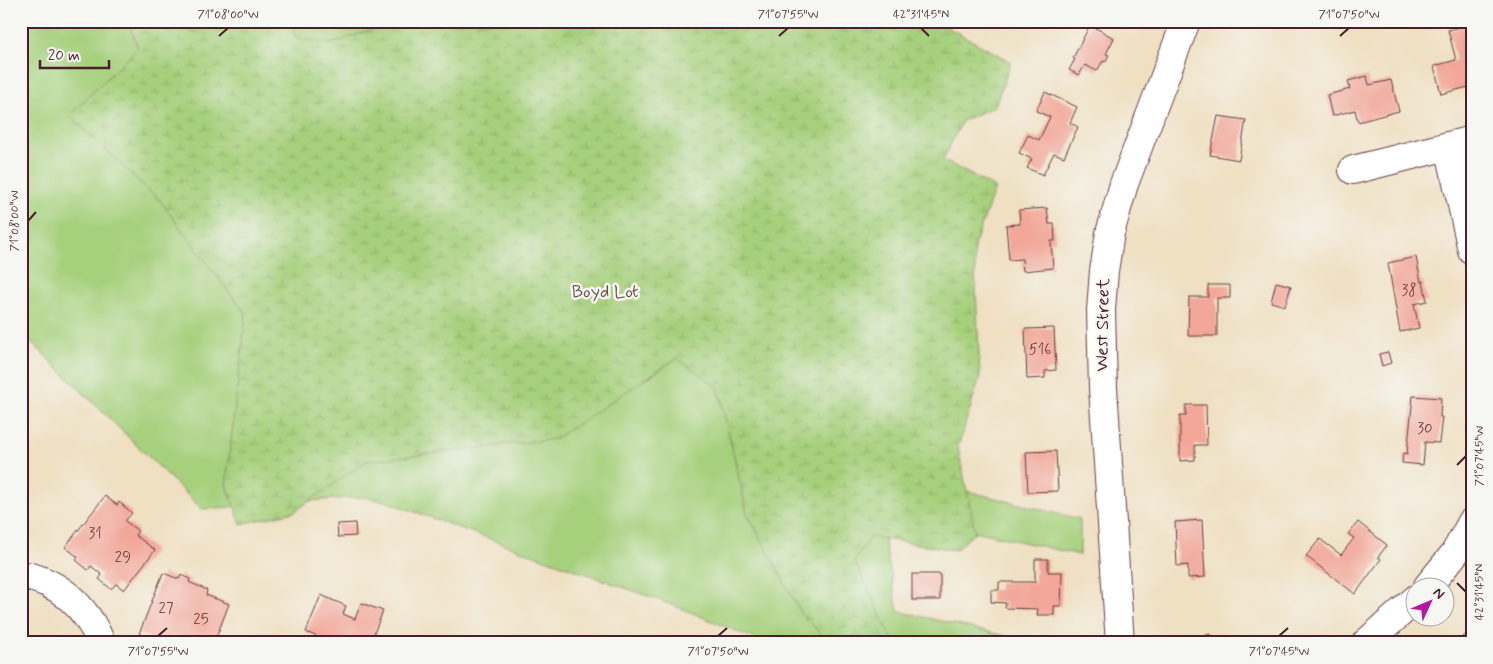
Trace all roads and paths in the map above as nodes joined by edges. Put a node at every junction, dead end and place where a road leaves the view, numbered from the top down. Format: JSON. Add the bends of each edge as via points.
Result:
{"nodes":[{"id":1,"x":1186,"y":21,"type":"edge"},
{"id":2,"x":1460,"y":143,"type":"edge"},
{"id":3,"x":1353,"y":170,"type":"dead end"},
{"id":4,"x":1472,"y":250,"type":"edge"},
{"id":5,"x":1472,"y":522,"type":"edge"},
{"id":6,"x":21,"y":575,"type":"edge"},
{"id":7,"x":1436,"y":576,"type":"edge"},
{"id":8,"x":1406,"y":608,"type":"edge"},
{"id":9,"x":101,"y":643,"type":"edge"},
{"id":10,"x":1120,"y":643,"type":"edge"},
{"id":11,"x":1366,"y":643,"type":"edge"}],
"edges":[{"from":1,"to":10,"type":"main road","name":"West Street","via":[[1124,184],[1110,233],[1104,271],[1101,310],[1103,396]]},
{"from":2,"to":3,"type":"main road"},
{"from":2,"to":4,"type":"main road"},
{"from":5,"to":7,"type":"main road","via":[[1455,553]]},
{"from":6,"to":9,"type":"main road","via":[[47,582],[68,595],[83,610]]},
{"from":8,"to":11,"type":"main road"}]}
